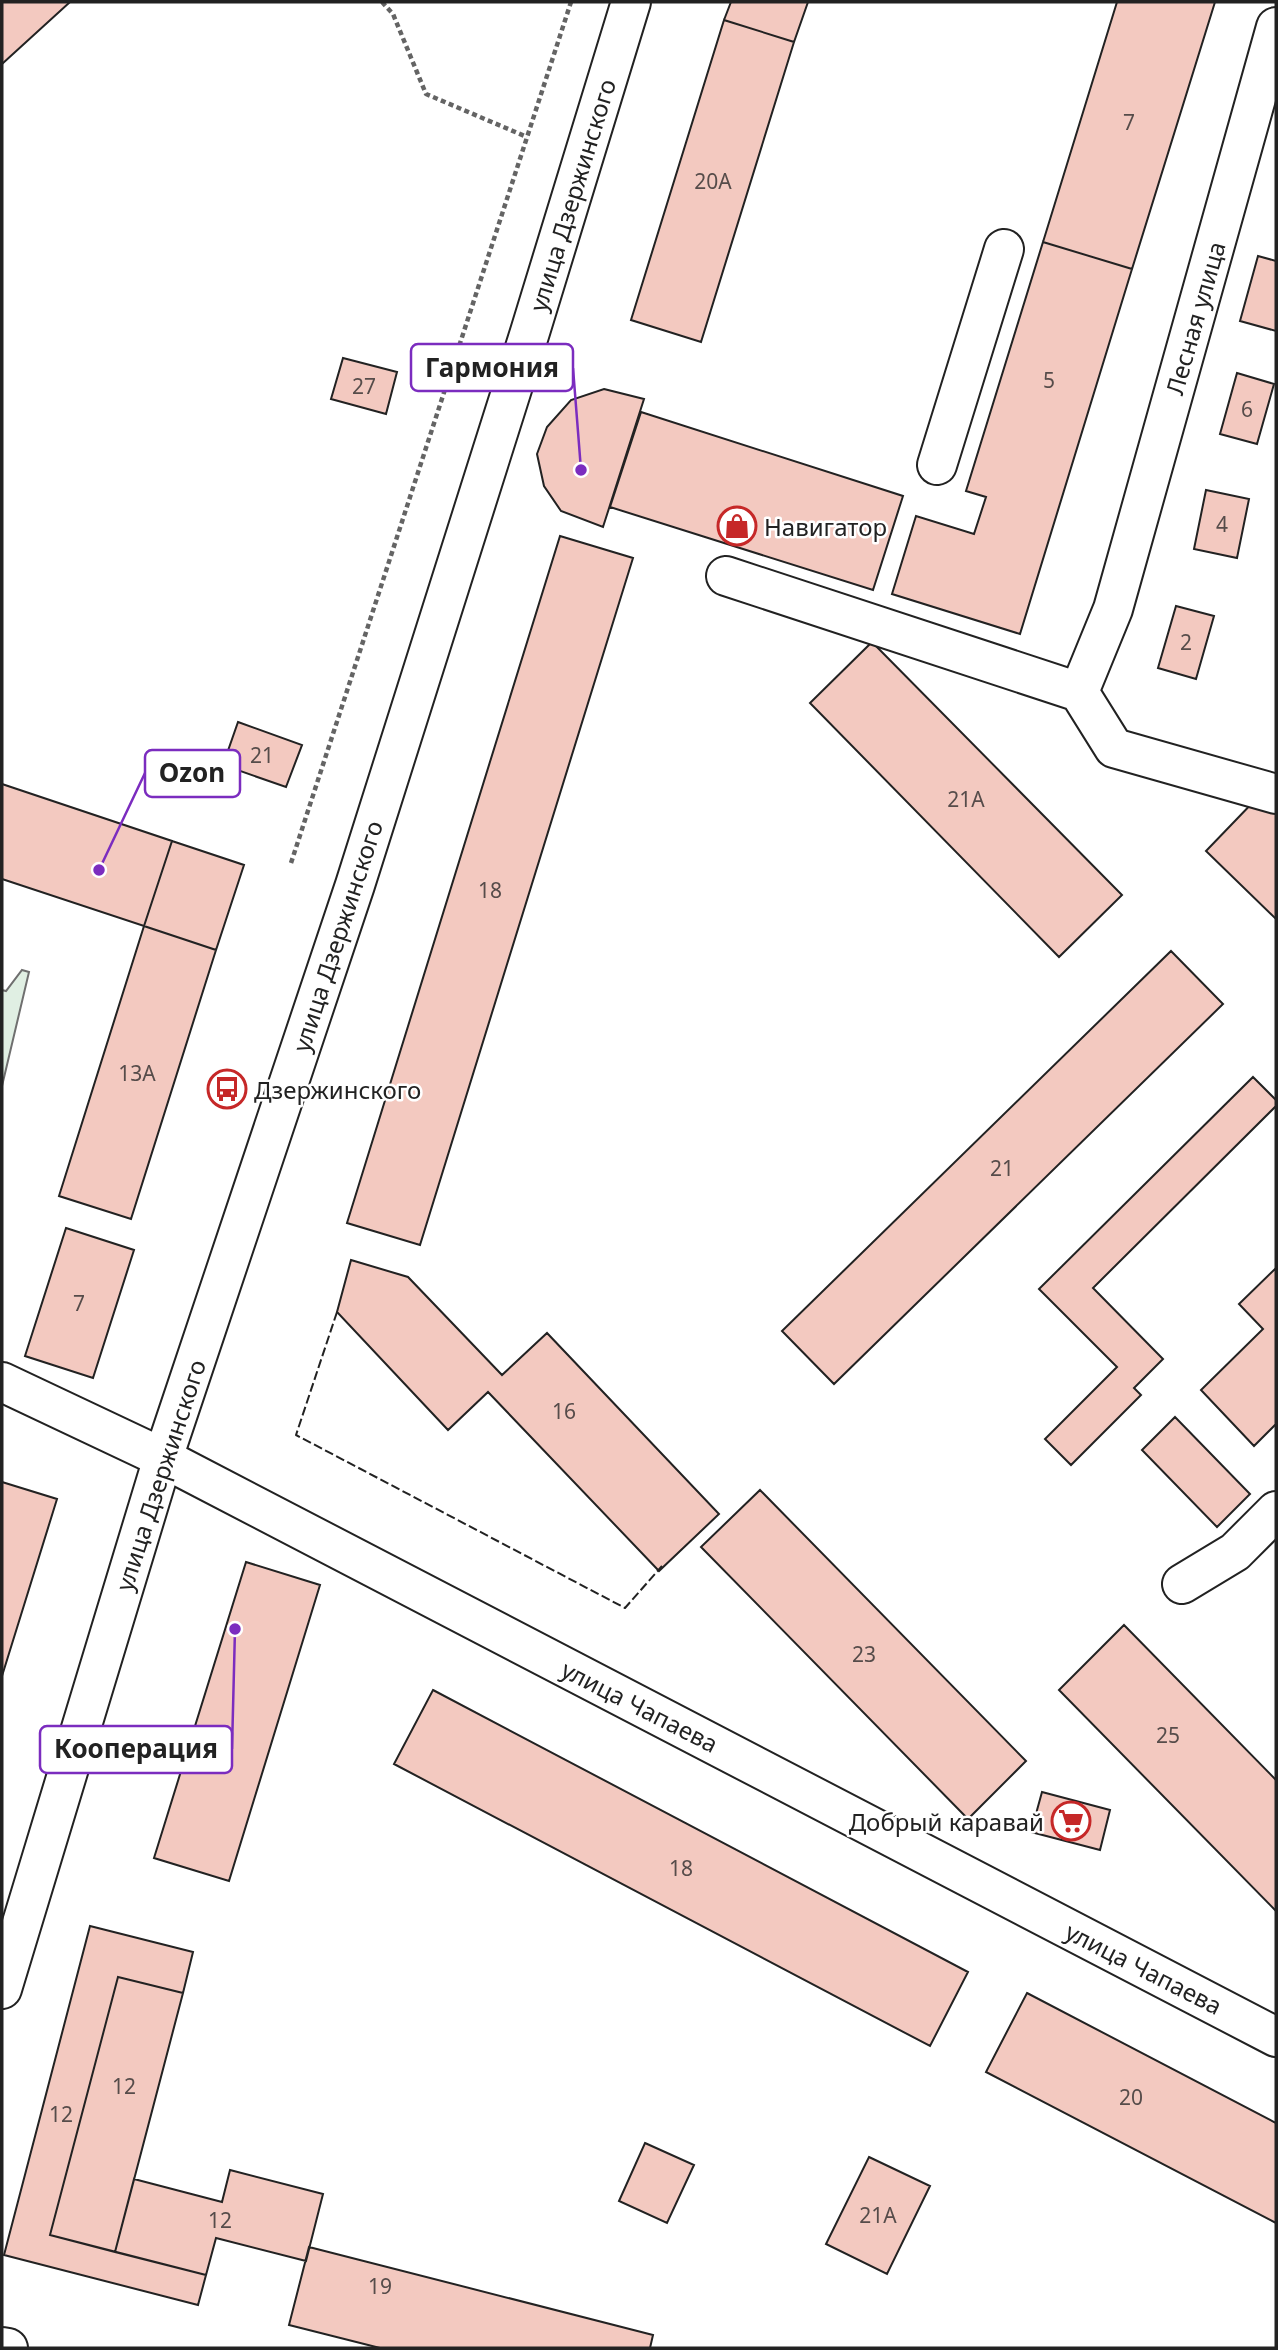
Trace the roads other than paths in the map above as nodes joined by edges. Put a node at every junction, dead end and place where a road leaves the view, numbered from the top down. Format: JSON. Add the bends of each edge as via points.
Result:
{"nodes":[{"id":1,"x":631,"y":2,"type":"edge"},
{"id":2,"x":1276,"y":27,"type":"edge"},
{"id":3,"x":1004,"y":249,"type":"dead end"},
{"id":4,"x":937,"y":465,"type":"dead end"},
{"id":5,"x":726,"y":576,"type":"dead end"},
{"id":6,"x":1079,"y":692,"type":"junction"},
{"id":7,"x":1276,"y":794,"type":"edge"},
{"id":8,"x":2,"y":1382,"type":"edge"},
{"id":9,"x":163,"y":1458,"type":"junction"},
{"id":10,"x":1276,"y":1511,"type":"edge"},
{"id":11,"x":1182,"y":1584,"type":"dead end"},
{"id":12,"x":2,"y":1989,"type":"edge"},
{"id":13,"x":1276,"y":2036,"type":"edge"},
{"id":14,"x":2,"y":2347,"type":"edge"},
{"id":15,"x":8,"y":2348,"type":"edge"}],
"edges":[{"from":1,"to":9,"type":"street","name":"улица Дзержинского","via":[[355,885]]},
{"from":2,"to":6,"type":"street","name":"Лесная улица","via":[[1113,609]]},
{"from":3,"to":4,"type":"street"},
{"from":5,"to":6,"type":"street"},
{"from":6,"to":7,"type":"street","via":[[1114,748]]},
{"from":8,"to":9,"type":"street","name":"улица Чапаева"},
{"from":9,"to":12,"type":"street","name":"улица Дзержинского"},
{"from":9,"to":13,"type":"street","name":"улица Чапаева"},
{"from":10,"to":11,"type":"street","via":[[1235,1552]]},
{"from":14,"to":15,"type":"street"}]}
